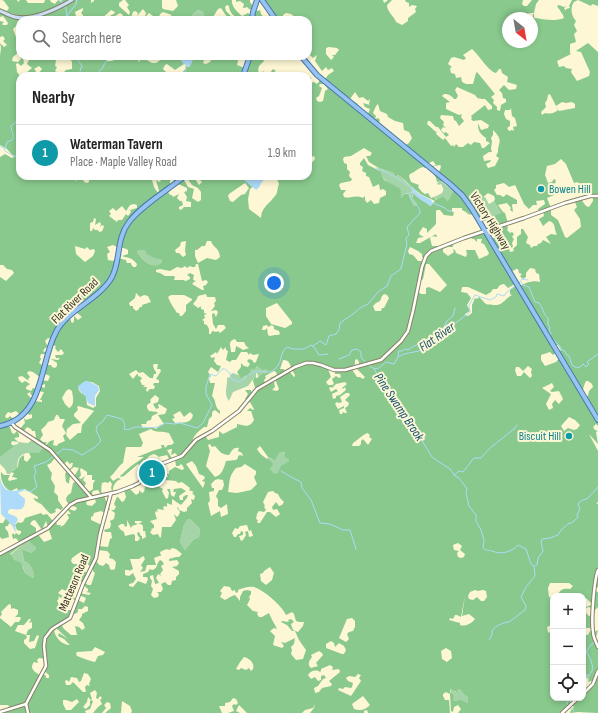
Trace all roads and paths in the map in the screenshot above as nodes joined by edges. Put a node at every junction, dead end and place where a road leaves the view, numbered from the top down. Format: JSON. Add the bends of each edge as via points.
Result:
{"nodes":[{"id":1,"x":72,"y":0,"type":"edge"},
{"id":2,"x":258,"y":0,"type":"edge"},
{"id":3,"x":263,"y":0,"type":"edge"},
{"id":4,"x":0,"y":11,"type":"edge"},
{"id":5,"x":32,"y":16,"type":"edge"},
{"id":6,"x":253,"y":16,"type":"edge"},
{"id":7,"x":273,"y":16,"type":"edge"},
{"id":8,"x":16,"y":17,"type":"edge"},
{"id":9,"x":249,"y":60,"type":"edge"},
{"id":10,"x":304,"y":60,"type":"edge"},
{"id":11,"x":244,"y":72,"type":"edge"},
{"id":12,"x":180,"y":180,"type":"edge"},
{"id":13,"x":598,"y":196,"type":"edge"},
{"id":14,"x":485,"y":231,"type":"junction"},
{"id":15,"x":598,"y":420,"type":"edge"},
{"id":16,"x":12,"y":422,"type":"junction"},
{"id":17,"x":0,"y":426,"type":"edge"},
{"id":18,"x":112,"y":493,"type":"junction"},
{"id":19,"x":91,"y":497,"type":"junction"},
{"id":20,"x":0,"y":554,"type":"edge"},
{"id":21,"x":598,"y":570,"type":"edge"},
{"id":22,"x":598,"y":647,"type":"edge"},
{"id":23,"x":598,"y":671,"type":"edge"},
{"id":24,"x":586,"y":691,"type":"edge"},
{"id":25,"x":575,"y":701,"type":"edge"},
{"id":26,"x":26,"y":704,"type":"junction"},
{"id":27,"x":0,"y":712,"type":"edge"},
{"id":28,"x":28,"y":713,"type":"edge"},
{"id":29,"x":562,"y":713,"type":"edge"}],
"edges":[{"from":1,"to":5,"type":"main road","via":[[49,12]]},
{"from":2,"to":6,"type":"main road"},
{"from":3,"to":7,"type":"main road"},
{"from":4,"to":8,"type":"main road"},
{"from":9,"to":11,"type":"main road"},
{"from":10,"to":14,"type":"main road","name":"Victory Highway","via":[[318,76],[457,190],[469,204]]},
{"from":12,"to":16,"type":"main road","name":"Flat River Road","via":[[138,213],[127,225],[111,278],[102,290],[59,328],[33,402],[25,413]]},
{"from":13,"to":14,"type":"street","via":[[591,195],[571,201]]},
{"from":14,"to":15,"type":"main road","name":"Victory Highway"},
{"from":14,"to":18,"type":"street","via":[[443,245],[428,253],[422,268],[408,331],[381,360],[335,371],[313,363],[295,367],[258,389],[239,411],[196,440],[182,456],[156,466],[136,485]]},
{"from":16,"to":17,"type":"main road","name":"Flat River Road"},
{"from":16,"to":19,"type":"street","via":[[15,427],[50,450]]},
{"from":18,"to":19,"type":"street"},
{"from":18,"to":26,"type":"street","name":"Matteson Road","via":[[101,529],[96,560],[87,575],[70,618],[52,629],[45,638],[46,666]]},
{"from":19,"to":20,"type":"street","via":[[73,503],[49,527]]},
{"from":21,"to":22,"type":"street","via":[[592,625]]},
{"from":23,"to":24,"type":"street","via":[[592,686]]},
{"from":25,"to":29,"type":"street"},
{"from":26,"to":27,"type":"street"},
{"from":26,"to":28,"type":"street"}]}
